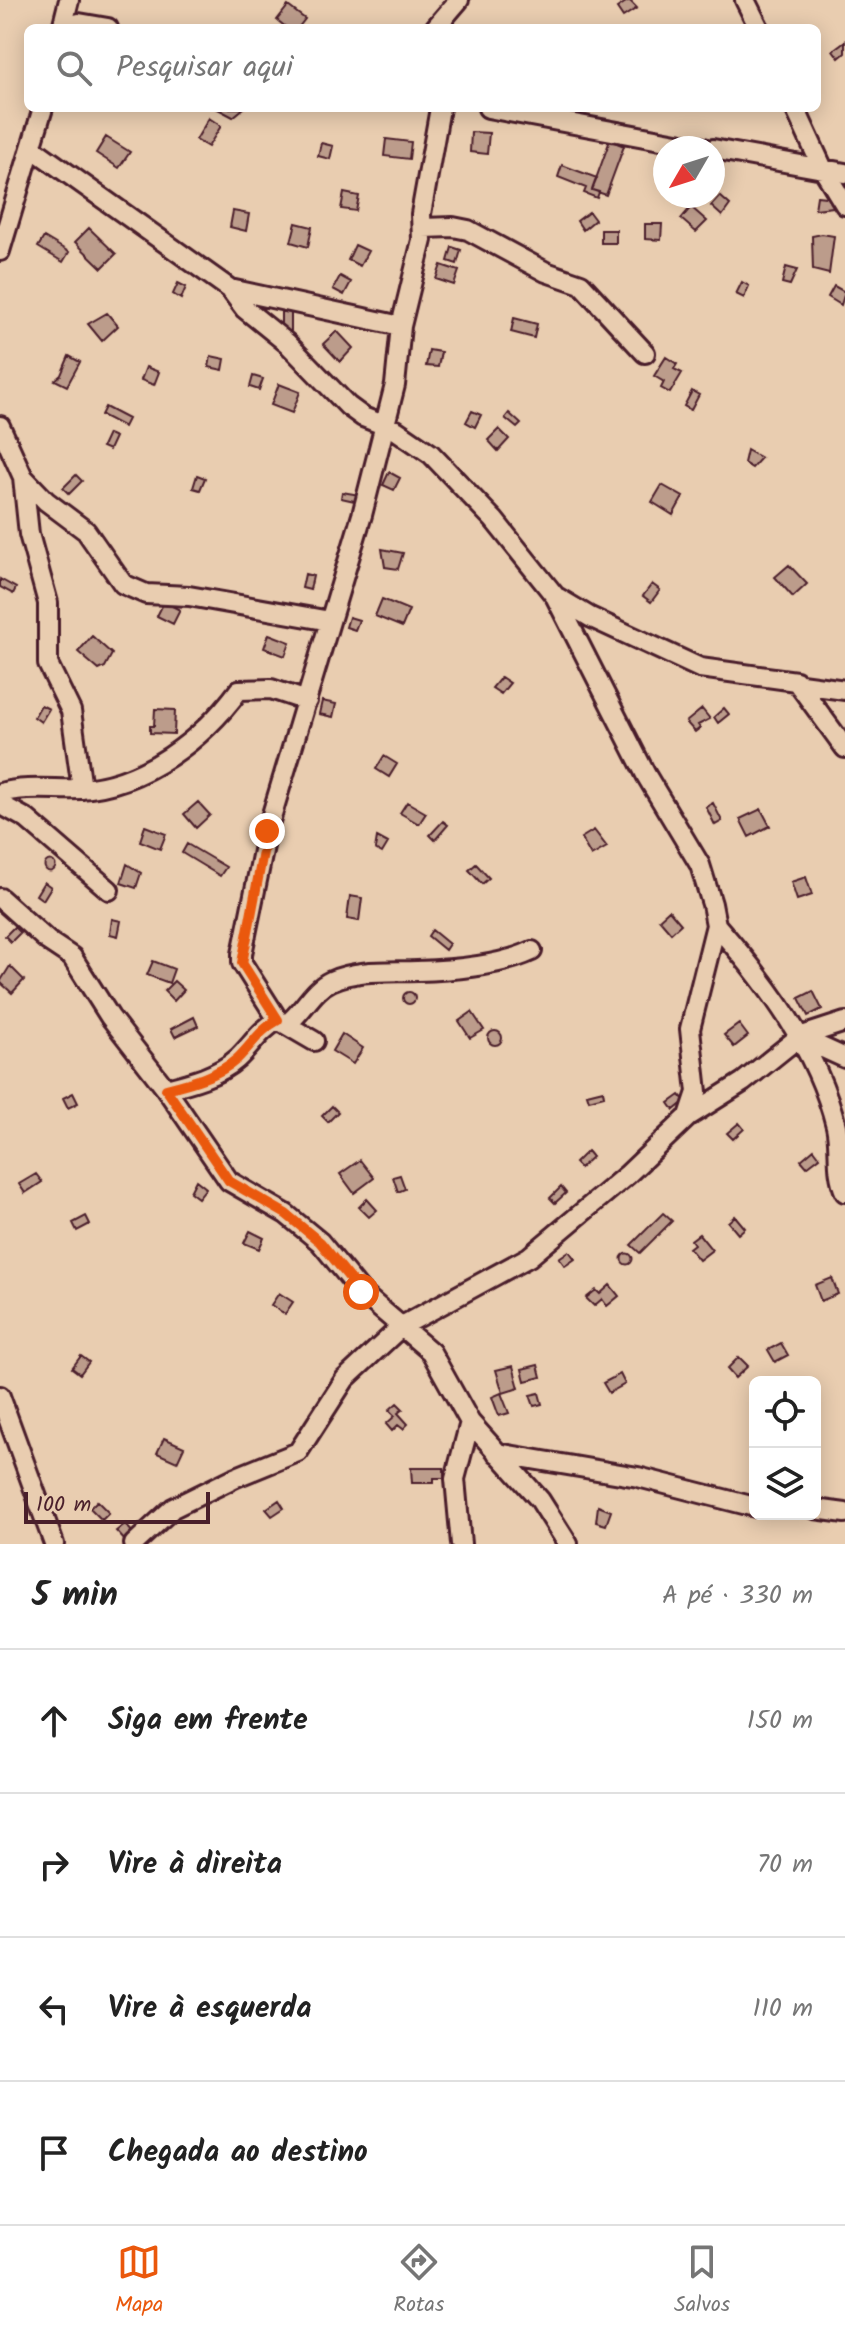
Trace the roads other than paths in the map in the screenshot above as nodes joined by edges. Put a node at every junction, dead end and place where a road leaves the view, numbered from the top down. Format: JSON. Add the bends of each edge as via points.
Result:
{"nodes":[{"id":1,"x":71,"y":0,"type":"edge"},
{"id":2,"x":458,"y":0,"type":"edge"},
{"id":3,"x":745,"y":0,"type":"edge"},
{"id":4,"x":88,"y":23,"type":"junction"},
{"id":5,"x":63,"y":24,"type":"edge"},
{"id":6,"x":84,"y":24,"type":"edge"},
{"id":7,"x":92,"y":24,"type":"edge"},
{"id":8,"x":438,"y":24,"type":"edge"},
{"id":9,"x":757,"y":24,"type":"edge"},
{"id":10,"x":42,"y":112,"type":"edge"},
{"id":11,"x":439,"y":112,"type":"edge"},
{"id":12,"x":510,"y":112,"type":"edge"},
{"id":13,"x":797,"y":112,"type":"edge"},
{"id":14,"x":653,"y":139,"type":"edge"},
{"id":15,"x":32,"y":148,"type":"junction"},
{"id":16,"x":725,"y":151,"type":"edge"},
{"id":17,"x":823,"y":169,"type":"junction"},
{"id":18,"x":845,"y":173,"type":"edge"},
{"id":19,"x":845,"y":205,"type":"edge"},
{"id":20,"x":423,"y":228,"type":"junction"},
{"id":21,"x":0,"y":251,"type":"edge"},
{"id":22,"x":230,"y":289,"type":"junction"},
{"id":23,"x":401,"y":326,"type":"junction"},
{"id":24,"x":645,"y":353,"type":"dead end"},
{"id":25,"x":384,"y":424,"type":"junction"},
{"id":26,"x":0,"y":426,"type":"edge"},
{"id":27,"x":23,"y":477,"type":"junction"},
{"id":28,"x":555,"y":596,"type":"junction"},
{"id":29,"x":330,"y":621,"type":"junction"},
{"id":30,"x":801,"y":684,"type":"junction"},
{"id":31,"x":845,"y":690,"type":"edge"},
{"id":32,"x":307,"y":701,"type":"junction"},
{"id":33,"x":845,"y":748,"type":"edge"},
{"id":34,"x":82,"y":789,"type":"junction"},
{"id":35,"x":0,"y":793,"type":"edge"},
{"id":36,"x":0,"y":804,"type":"edge"},
{"id":37,"x":109,"y":890,"type":"dead end"},
{"id":38,"x":0,"y":898,"type":"edge"},
{"id":39,"x":716,"y":925,"type":"junction"},
{"id":40,"x":532,"y":951,"type":"dead end"},
{"id":41,"x":283,"y":1022,"type":"junction"},
{"id":42,"x":845,"y":1022,"type":"edge"},
{"id":43,"x":799,"y":1037,"type":"junction"},
{"id":44,"x":314,"y":1041,"type":"dead end"},
{"id":45,"x":845,"y":1058,"type":"edge"},
{"id":46,"x":166,"y":1089,"type":"junction"},
{"id":47,"x":689,"y":1116,"type":"junction"},
{"id":48,"x":845,"y":1192,"type":"edge"},
{"id":49,"x":402,"y":1326,"type":"junction"},
{"id":50,"x":0,"y":1396,"type":"edge"},
{"id":51,"x":470,"y":1422,"type":"junction"},
{"id":52,"x":497,"y":1453,"type":"junction"},
{"id":53,"x":749,"y":1505,"type":"edge"},
{"id":54,"x":821,"y":1510,"type":"edge"},
{"id":55,"x":845,"y":1513,"type":"edge"},
{"id":56,"x":54,"y":1544,"type":"edge"},
{"id":57,"x":134,"y":1544,"type":"edge"},
{"id":58,"x":461,"y":1544,"type":"edge"},
{"id":59,"x":568,"y":1544,"type":"edge"}],
"edges":[{"from":1,"to":4,"type":"street"},
{"from":1,"to":5,"type":"street"},
{"from":2,"to":8,"type":"street"},
{"from":3,"to":9,"type":"street"},
{"from":4,"to":6,"type":"street"},
{"from":4,"to":7,"type":"street"},
{"from":10,"to":15,"type":"street"},
{"from":11,"to":20,"type":"street"},
{"from":12,"to":14,"type":"street"},
{"from":13,"to":17,"type":"street"},
{"from":15,"to":21,"type":"street"},
{"from":15,"to":22,"type":"street"},
{"from":16,"to":17,"type":"street"},
{"from":17,"to":18,"type":"street"},
{"from":17,"to":19,"type":"street"},
{"from":20,"to":23,"type":"street"},
{"from":20,"to":24,"type":"street","via":[[468,230],[546,272],[581,284]]},
{"from":22,"to":23,"type":"street"},
{"from":22,"to":25,"type":"street","via":[[348,406]]},
{"from":23,"to":25,"type":"street","via":[[395,385]]},
{"from":25,"to":28,"type":"street","via":[[431,454],[494,520]]},
{"from":25,"to":29,"type":"street"},
{"from":26,"to":27,"type":"street"},
{"from":27,"to":29,"type":"street","via":[[86,531],[111,571],[135,590]]},
{"from":27,"to":34,"type":"street","via":[[29,534],[48,603],[48,664],[71,711]]},
{"from":28,"to":30,"type":"street","via":[[700,668]]},
{"from":28,"to":39,"type":"street","via":[[646,775],[700,865]]},
{"from":29,"to":32,"type":"street"},
{"from":30,"to":31,"type":"street"},
{"from":30,"to":33,"type":"street"},
{"from":32,"to":34,"type":"street","via":[[271,689],[239,690],[215,723],[145,772]]},
{"from":32,"to":41,"type":"street","via":[[267,831],[242,954],[242,963]]},
{"from":34,"to":35,"type":"street"},
{"from":36,"to":37,"type":"street","via":[[27,819]]},
{"from":38,"to":46,"type":"street","via":[[72,957]]},
{"from":39,"to":43,"type":"street"},
{"from":39,"to":47,"type":"street","via":[[690,1029],[697,1092]]},
{"from":40,"to":41,"type":"street","via":[[493,965],[386,970],[333,980],[316,991],[299,1015]]},
{"from":41,"to":44,"type":"street"},
{"from":41,"to":46,"type":"street","via":[[265,1027],[226,1066]]},
{"from":42,"to":43,"type":"street"},
{"from":43,"to":45,"type":"street"},
{"from":43,"to":47,"type":"street"},
{"from":43,"to":48,"type":"street","via":[[837,1128],[838,1174]]},
{"from":46,"to":49,"type":"street","via":[[229,1181],[286,1214],[320,1242],[361,1292]]},
{"from":47,"to":49,"type":"street","via":[[553,1239],[488,1282]]},
{"from":49,"to":51,"type":"street","via":[[440,1363]]},
{"from":49,"to":57,"type":"street","via":[[345,1379],[298,1452],[173,1508]]},
{"from":50,"to":56,"type":"street"},
{"from":51,"to":52,"type":"street"},
{"from":51,"to":58,"type":"street","via":[[455,1479]]},
{"from":52,"to":53,"type":"street","via":[[699,1490]]},
{"from":52,"to":59,"type":"street","via":[[540,1500]]},
{"from":54,"to":55,"type":"street"}]}
